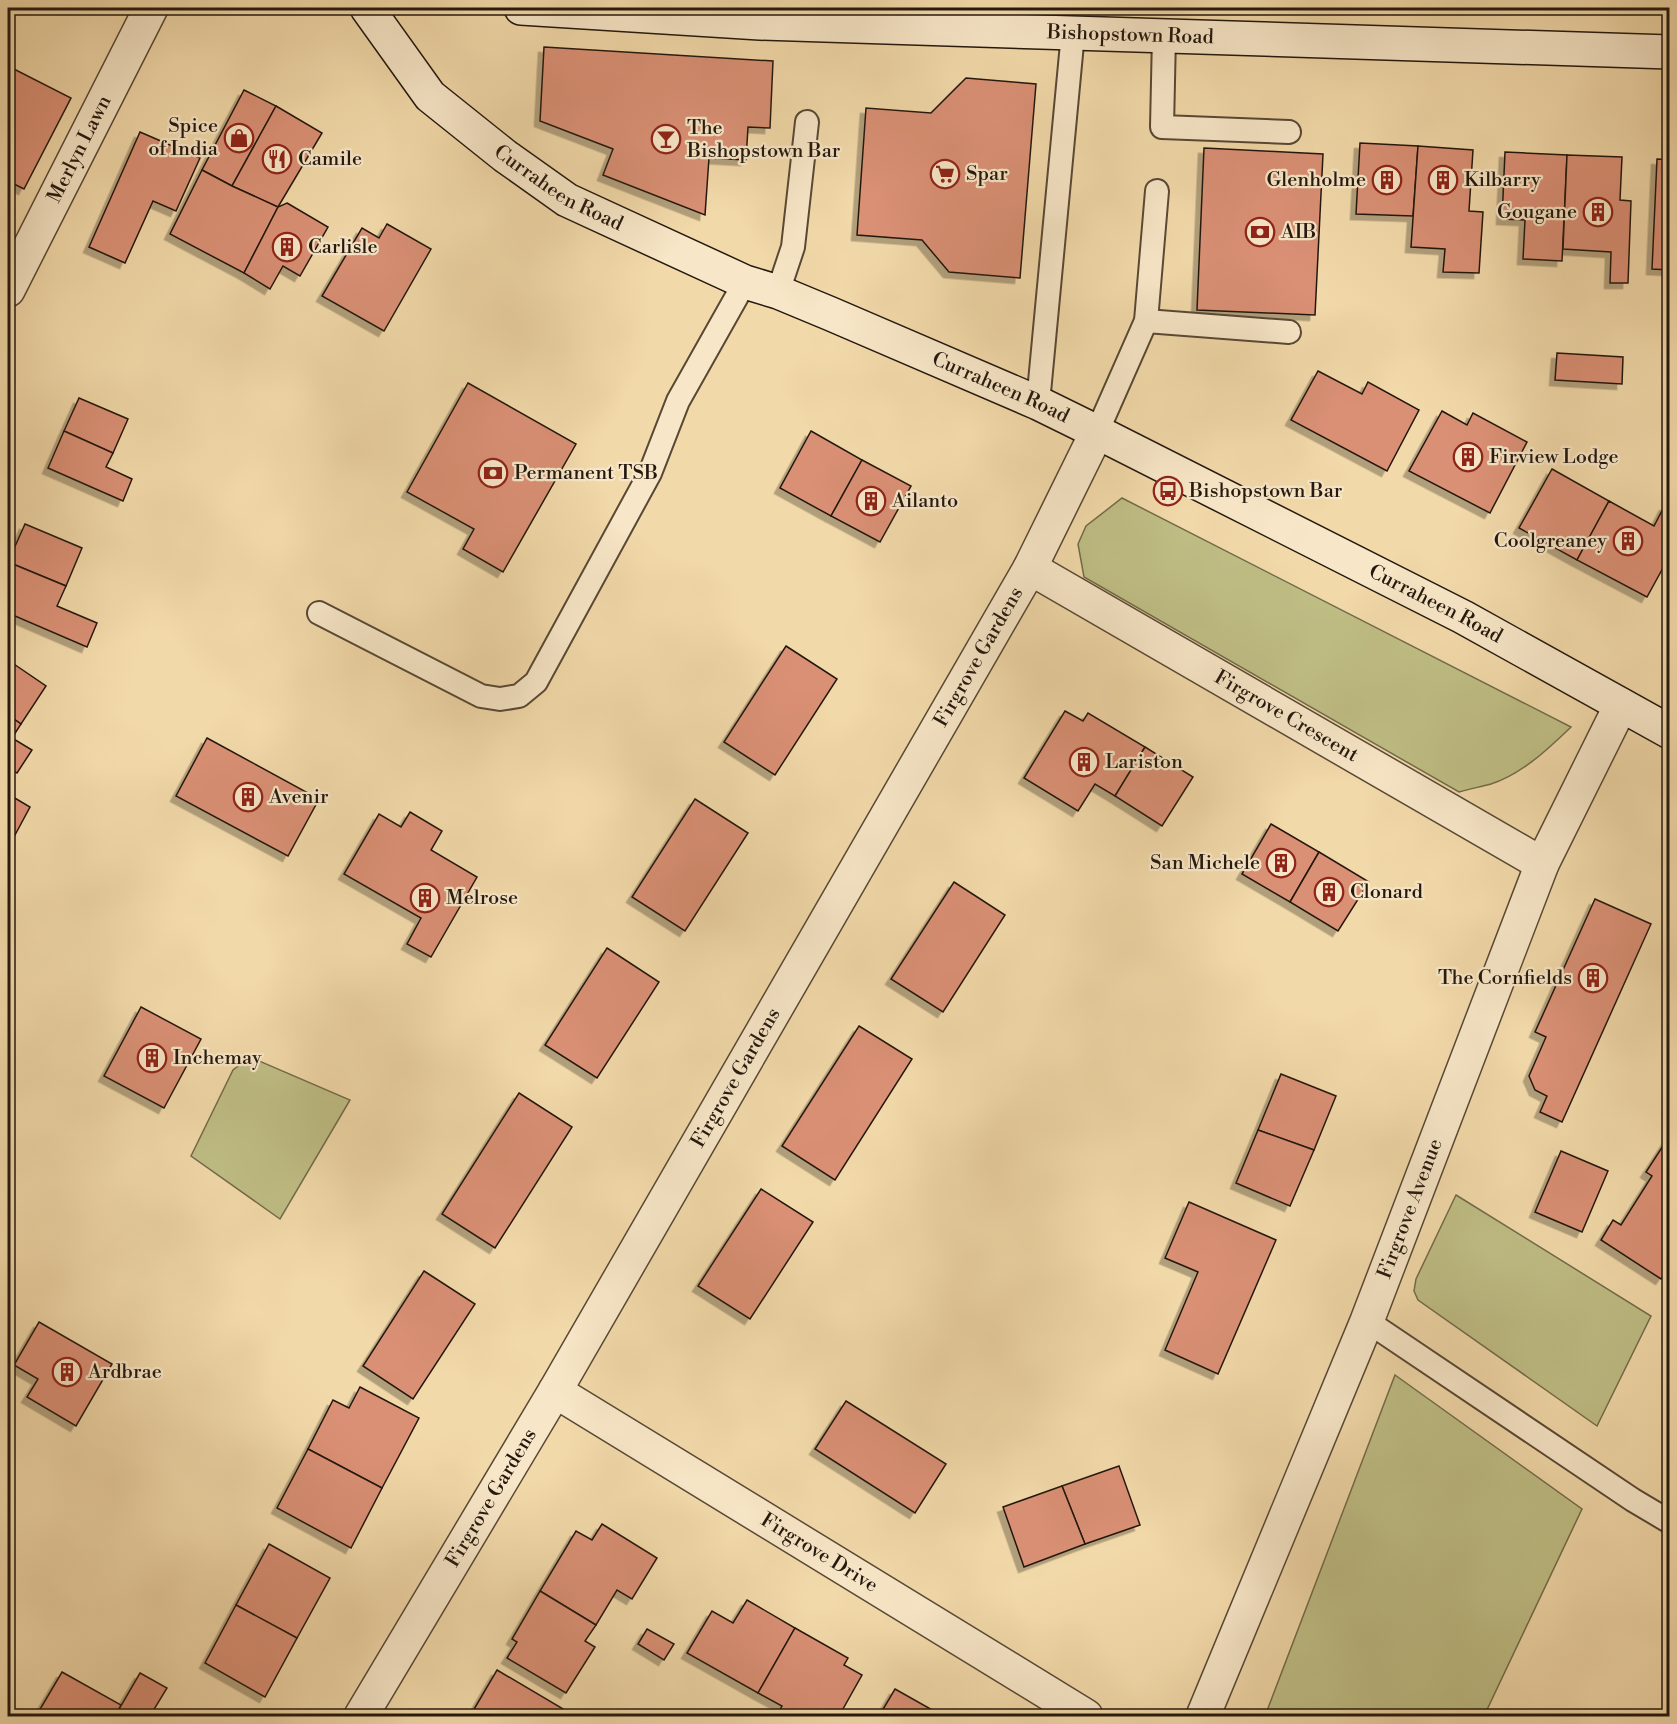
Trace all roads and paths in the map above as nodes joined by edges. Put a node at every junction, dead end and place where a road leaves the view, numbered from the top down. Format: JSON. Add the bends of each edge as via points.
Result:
{"nodes":[{"id":1,"x":151,"y":8,"type":"edge"},
{"id":2,"x":367,"y":8,"type":"edge"},
{"id":3,"x":521,"y":8,"type":"edge"},
{"id":4,"x":1073,"y":33,"type":"junction"},
{"id":5,"x":1164,"y":36,"type":"junction"},
{"id":6,"x":1670,"y":52,"type":"edge"},
{"id":7,"x":807,"y":122,"type":"dead end"},
{"id":8,"x":1289,"y":132,"type":"dead end"},
{"id":9,"x":1157,"y":191,"type":"dead end"},
{"id":10,"x":745,"y":282,"type":"junction"},
{"id":11,"x":8,"y":290,"type":"edge"},
{"id":12,"x":778,"y":292,"type":"junction"},
{"id":13,"x":1146,"y":321,"type":"junction"},
{"id":14,"x":1289,"y":332,"type":"dead end"},
{"id":15,"x":1038,"y":403,"type":"junction"},
{"id":16,"x":1097,"y":432,"type":"junction"},
{"id":17,"x":1030,"y":568,"type":"junction"},
{"id":18,"x":319,"y":613,"type":"dead end"},
{"id":19,"x":1621,"y":705,"type":"junction"},
{"id":20,"x":1670,"y":732,"type":"edge"},
{"id":21,"x":1542,"y":864,"type":"junction"},
{"id":22,"x":1367,"y":1321,"type":"junction"},
{"id":23,"x":555,"y":1391,"type":"junction"},
{"id":24,"x":1663,"y":1518,"type":"edge"},
{"id":25,"x":360,"y":1716,"type":"edge"},
{"id":26,"x":1086,"y":1716,"type":"edge"},
{"id":27,"x":1203,"y":1716,"type":"edge"}],
"edges":[{"from":1,"to":11,"type":"street","name":"Merlyn Lawn"},
{"from":2,"to":10,"type":"street","name":"Curraheen Road","via":[[430,96],[505,156],[567,200]]},
{"from":3,"to":4,"type":"street","name":"Bishopstown Road","via":[[760,23]]},
{"from":4,"to":5,"type":"street","name":"Bishopstown Road"},
{"from":4,"to":15,"type":"lane"},
{"from":5,"to":6,"type":"street","name":"Bishopstown Road"},
{"from":5,"to":8,"type":"lane","via":[[1162,127]]},
{"from":7,"to":12,"type":"lane","via":[[793,247]]},
{"from":9,"to":13,"type":"lane"},
{"from":10,"to":12,"type":"street","name":"Curraheen Road"},
{"from":10,"to":18,"type":"lane","via":[[678,401],[645,484],[536,682],[519,696],[481,696]]},
{"from":12,"to":15,"type":"street","name":"Curraheen Road"},
{"from":13,"to":14,"type":"lane"},
{"from":13,"to":16,"type":"lane"},
{"from":15,"to":16,"type":"street","name":"Curraheen Road"},
{"from":16,"to":17,"type":"street","name":"Firgrove Gardens"},
{"from":16,"to":19,"type":"street","name":"Curraheen Road","via":[[1463,617]]},
{"from":17,"to":21,"type":"street","name":"Firgrove Crescent"},
{"from":17,"to":23,"type":"street","name":"Firgrove Gardens"},
{"from":19,"to":20,"type":"street","name":"Curraheen Road"},
{"from":19,"to":21,"type":"street","name":"Firgrove Avenue"},
{"from":21,"to":22,"type":"street","name":"Firgrove Avenue"},
{"from":22,"to":24,"type":"lane"},
{"from":22,"to":27,"type":"street","name":"Firgrove Avenue"},
{"from":23,"to":25,"type":"street","name":"Firgrove Gardens"},
{"from":23,"to":26,"type":"street","name":"Firgrove Drive"}]}
